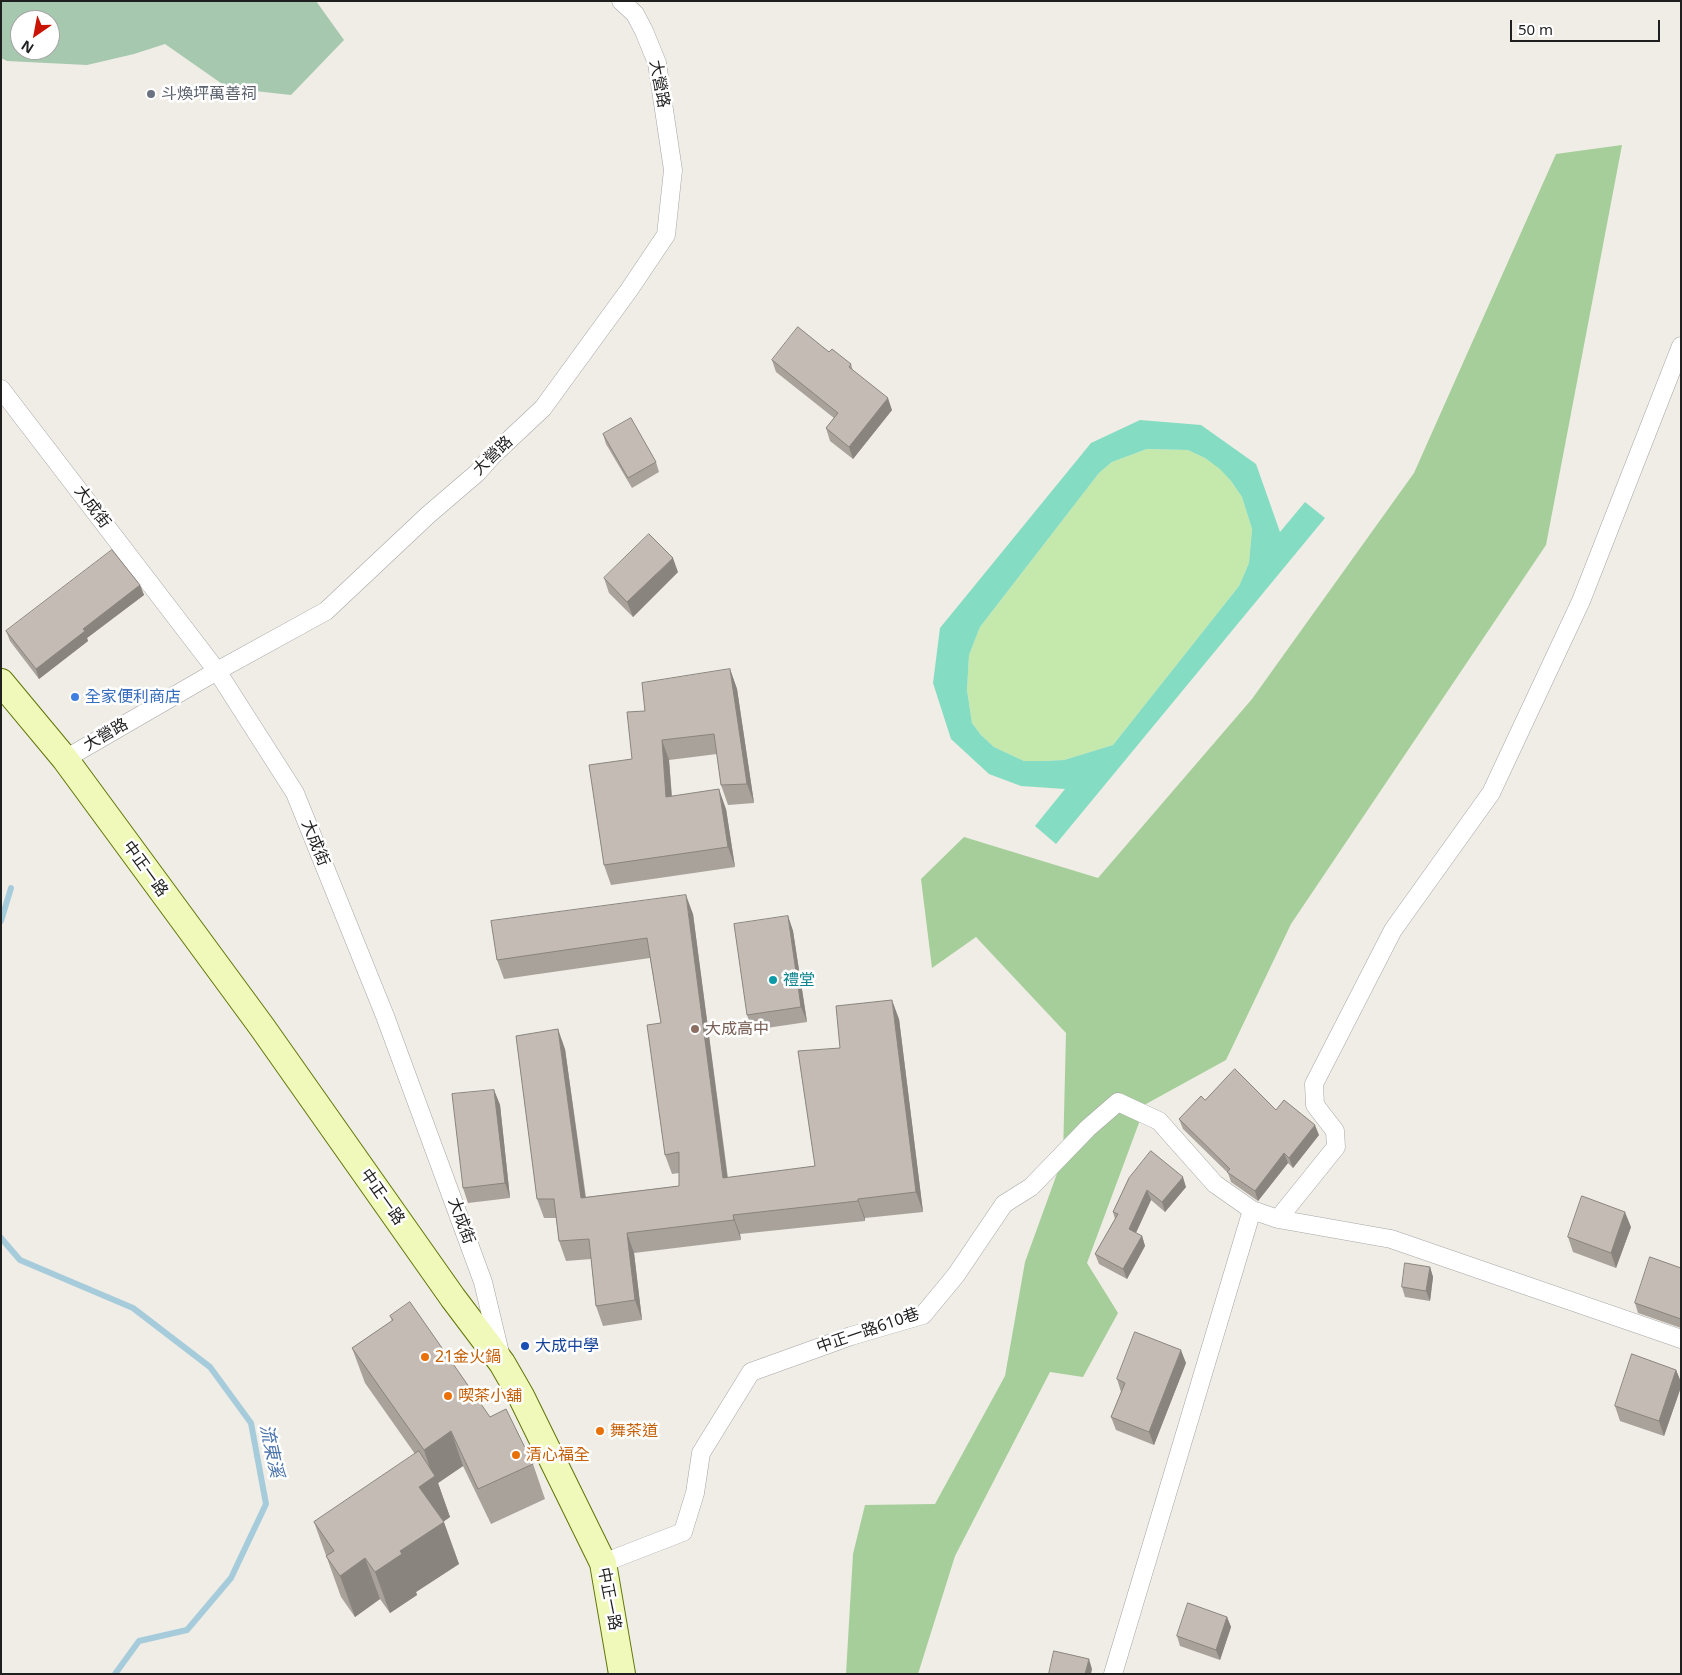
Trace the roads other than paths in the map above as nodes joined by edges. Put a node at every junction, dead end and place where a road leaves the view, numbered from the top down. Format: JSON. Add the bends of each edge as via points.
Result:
{"nodes":[{"id":1,"x":621,"y":1,"type":"edge"},
{"id":2,"x":1681,"y":346,"type":"edge"},
{"id":3,"x":1,"y":389,"type":"edge"},
{"id":4,"x":217,"y":670,"type":"junction"},
{"id":5,"x":1,"y":682,"type":"edge"},
{"id":6,"x":65,"y":759,"type":"junction"},
{"id":7,"x":1252,"y":1210,"type":"junction"},
{"id":8,"x":1278,"y":1219,"type":"junction"},
{"id":9,"x":1681,"y":1339,"type":"edge"},
{"id":10,"x":502,"y":1363,"type":"junction"},
{"id":11,"x":603,"y":1563,"type":"junction"},
{"id":12,"x":622,"y":1674,"type":"edge"},
{"id":13,"x":1113,"y":1674,"type":"edge"}],
"edges":[{"from":1,"to":4,"type":"street","name":"大營路","via":[[640,22],[657,63],[673,170],[666,235],[544,408],[326,611]]},
{"from":2,"to":8,"type":"street","via":[[1581,601],[1491,793],[1393,930],[1314,1084],[1315,1105],[1335,1131],[1336,1147]]},
{"from":3,"to":4,"type":"street","name":"大成街"},
{"from":4,"to":6,"type":"street","name":"大營路"},
{"from":4,"to":10,"type":"street","name":"大成街","via":[[295,793],[385,1016],[483,1282]]},
{"from":5,"to":6,"type":"main road","name":"中正一路"},
{"from":6,"to":10,"type":"main road","name":"中正一路","via":[[262,1027]]},
{"from":7,"to":8,"type":"street"},
{"from":7,"to":11,"type":"street","name":"中正一路610巷","via":[[1215,1184],[1159,1120],[1118,1102],[1031,1187],[1004,1204],[956,1275],[923,1315],[851,1336],[751,1372],[701,1453],[696,1493],[684,1532]]},
{"from":7,"to":13,"type":"street"},
{"from":8,"to":9,"type":"street","via":[[1391,1239]]},
{"from":10,"to":11,"type":"main road","name":"中正一路","via":[[522,1396]]},
{"from":11,"to":12,"type":"main road","name":"中正一路"}]}
